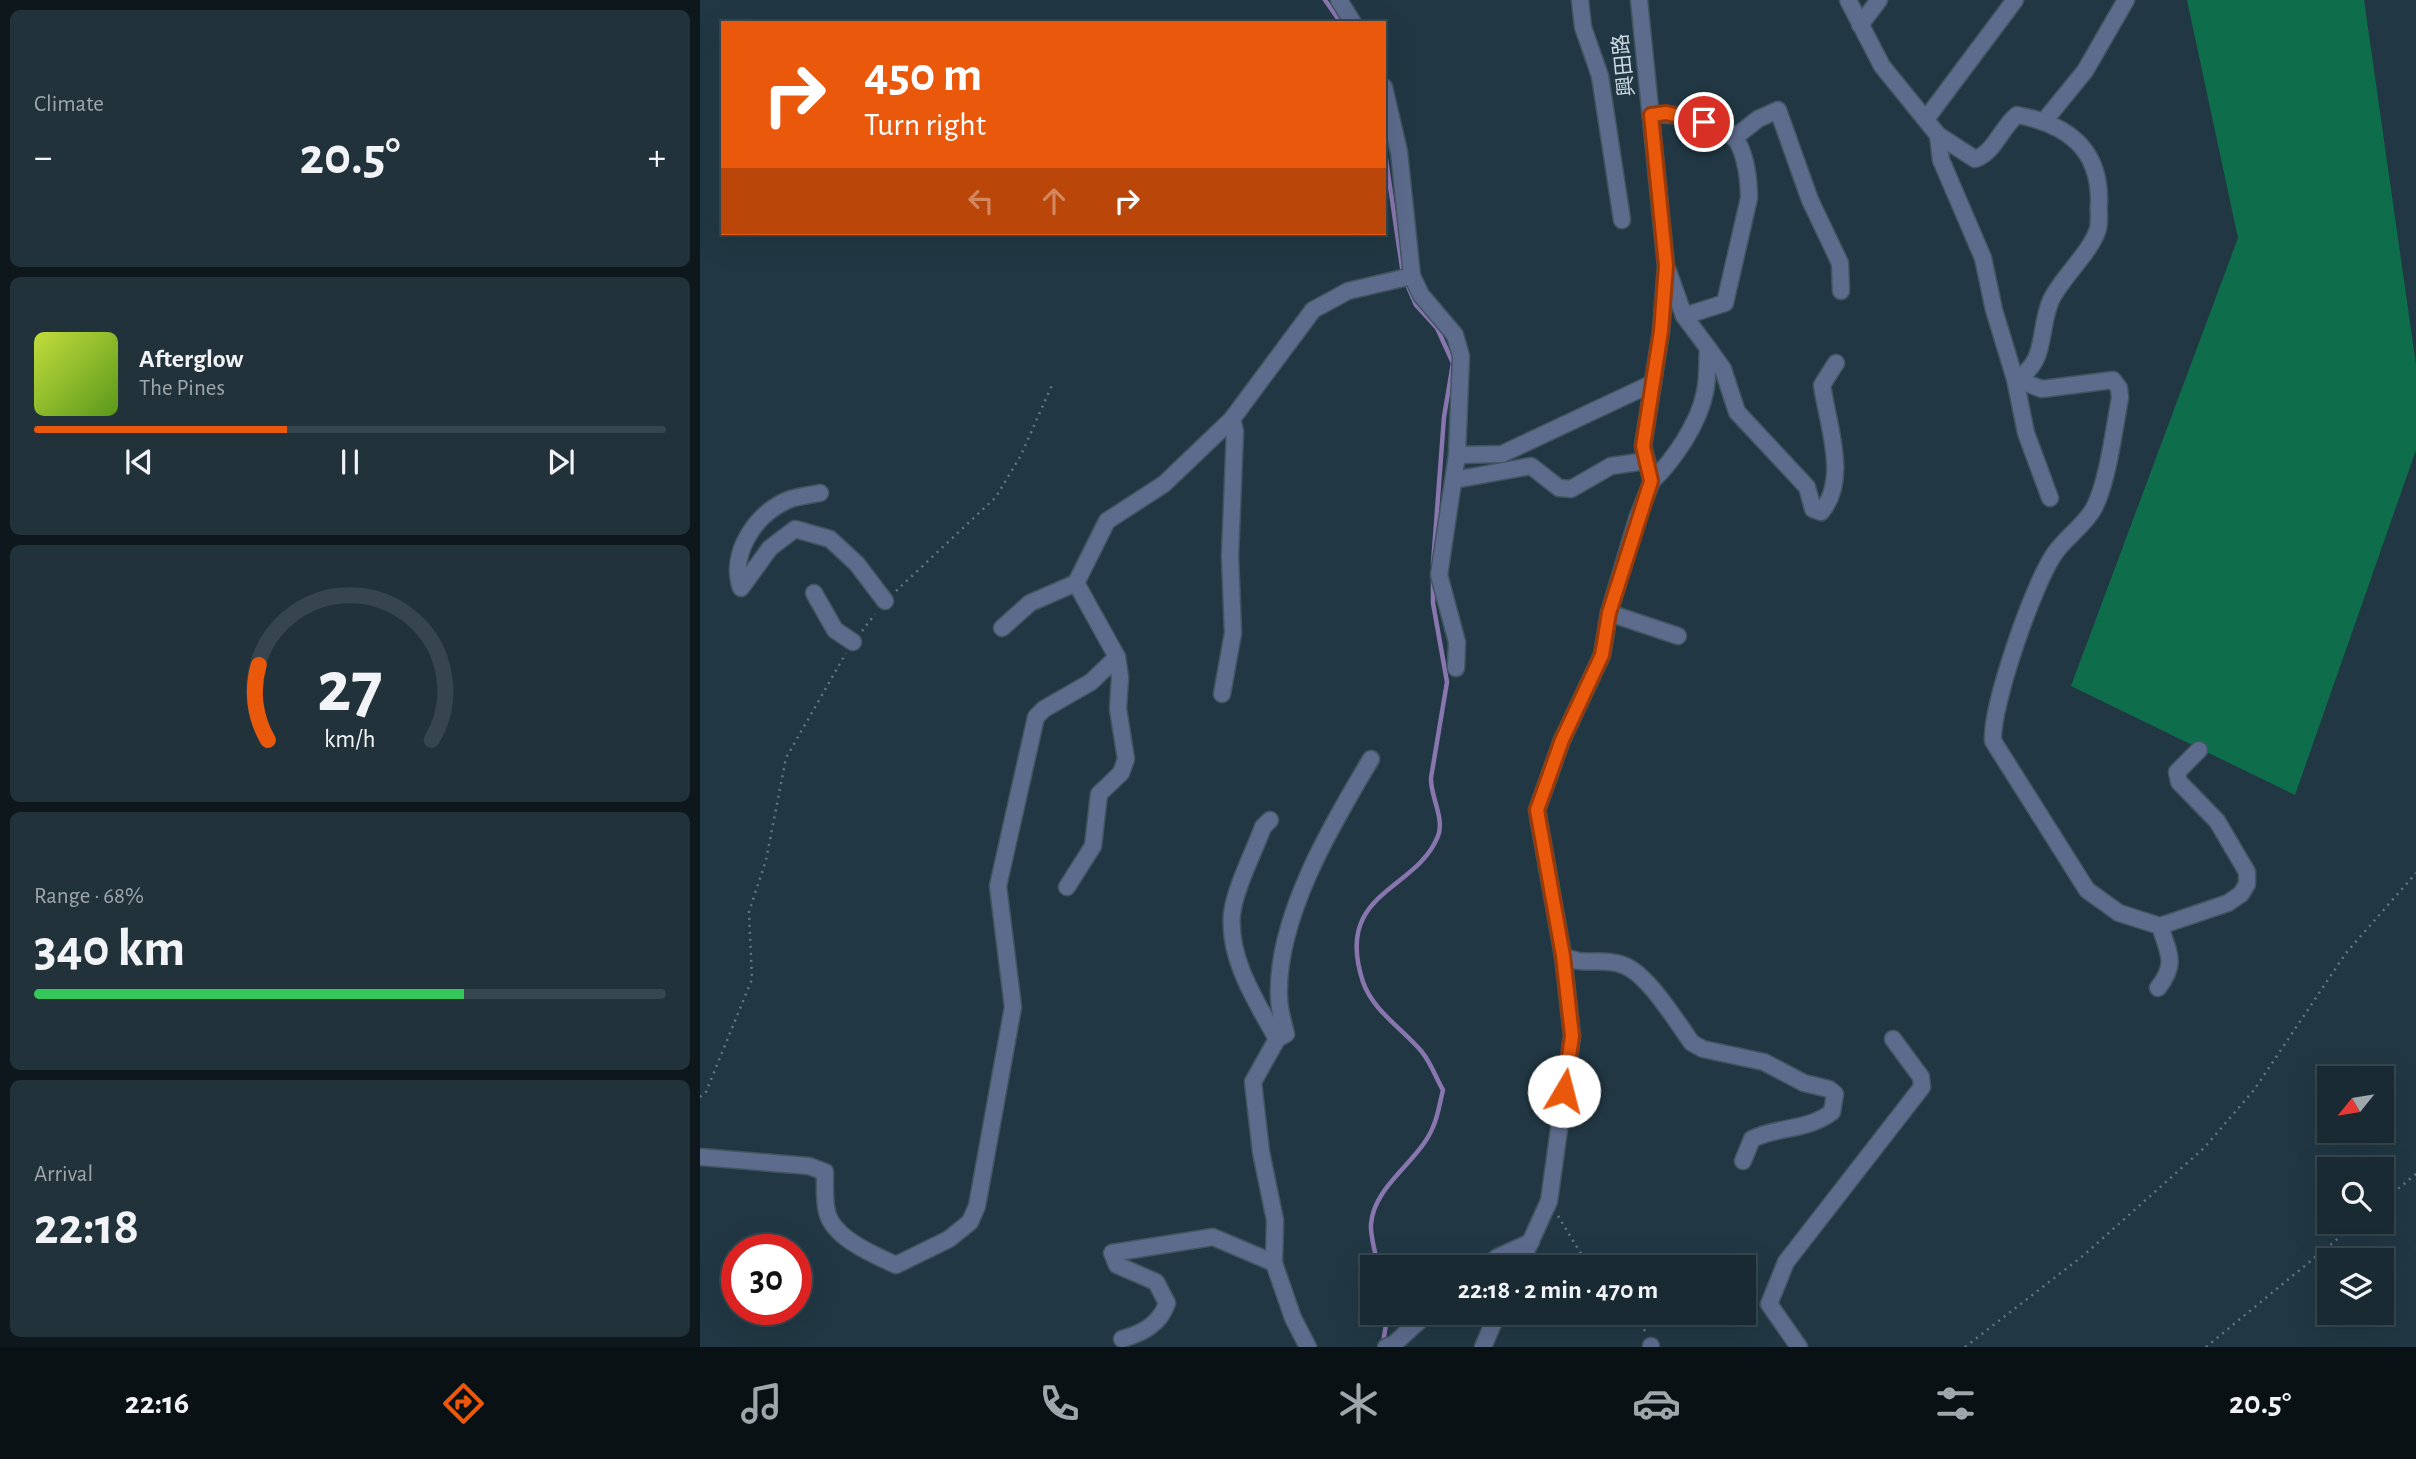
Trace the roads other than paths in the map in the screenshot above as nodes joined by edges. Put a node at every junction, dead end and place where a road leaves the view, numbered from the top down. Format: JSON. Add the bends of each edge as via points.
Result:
{"nodes":[{"id":1,"x":1339,"y":0,"type":"edge"},
{"id":2,"x":1580,"y":0,"type":"edge"},
{"id":3,"x":1639,"y":0,"type":"edge"},
{"id":4,"x":1848,"y":0,"type":"edge"},
{"id":5,"x":1879,"y":0,"type":"edge"},
{"id":6,"x":2015,"y":0,"type":"edge"},
{"id":7,"x":2126,"y":0,"type":"edge"},
{"id":8,"x":1352,"y":21,"type":"edge"},
{"id":9,"x":1860,"y":25,"type":"junction"},
{"id":10,"x":1386,"y":96,"type":"edge"},
{"id":11,"x":1651,"y":115,"type":"junction"},
{"id":12,"x":1926,"y":119,"type":"junction"},
{"id":13,"x":2045,"y":120,"type":"junction"},
{"id":14,"x":1938,"y":135,"type":"junction"},
{"id":15,"x":1734,"y":138,"type":"junction"},
{"id":16,"x":1622,"y":220,"type":"dead end"},
{"id":17,"x":1666,"y":266,"type":"junction"},
{"id":18,"x":1412,"y":276,"type":"junction"},
{"id":19,"x":1840,"y":291,"type":"dead end"},
{"id":20,"x":1684,"y":316,"type":"junction"},
{"id":21,"x":1709,"y":348,"type":"junction"},
{"id":22,"x":1836,"y":363,"type":"dead end"},
{"id":23,"x":2015,"y":379,"type":"junction"},
{"id":24,"x":1653,"y":383,"type":"junction"},
{"id":25,"x":1232,"y":419,"type":"junction"},
{"id":26,"x":1457,"y":456,"type":"junction"},
{"id":27,"x":1646,"y":461,"type":"junction"},
{"id":28,"x":1454,"y":480,"type":"junction"},
{"id":29,"x":1651,"y":481,"type":"junction"},
{"id":30,"x":820,"y":493,"type":"dead end"},
{"id":31,"x":2050,"y":498,"type":"dead end"},
{"id":32,"x":1076,"y":583,"type":"junction"},
{"id":33,"x":814,"y":593,"type":"dead end"},
{"id":34,"x":885,"y":601,"type":"road end"},
{"id":35,"x":1609,"y":613,"type":"junction"},
{"id":36,"x":1002,"y":628,"type":"dead end"},
{"id":37,"x":1678,"y":636,"type":"dead end"},
{"id":38,"x":853,"y":642,"type":"road end"},
{"id":39,"x":1116,"y":657,"type":"junction"},
{"id":40,"x":1456,"y":668,"type":"dead end"},
{"id":41,"x":1222,"y":694,"type":"dead end"},
{"id":42,"x":2199,"y":750,"type":"dead end"},
{"id":43,"x":1371,"y":759,"type":"dead end"},
{"id":44,"x":1270,"y":820,"type":"dead end"},
{"id":45,"x":1066,"y":887,"type":"dead end"},
{"id":46,"x":2160,"y":926,"type":"junction"},
{"id":47,"x":1563,"y":956,"type":"junction"},
{"id":48,"x":2158,"y":988,"type":"dead end"},
{"id":49,"x":1277,"y":1039,"type":"junction"},
{"id":50,"x":1893,"y":1039,"type":"dead end"},
{"id":51,"x":700,"y":1157,"type":"edge"},
{"id":52,"x":1743,"y":1161,"type":"dead end"},
{"id":53,"x":1531,"y":1242,"type":"junction"},
{"id":54,"x":1502,"y":1255,"type":"edge"},
{"id":55,"x":1525,"y":1255,"type":"edge"},
{"id":56,"x":1274,"y":1263,"type":"junction"},
{"id":57,"x":1415,"y":1325,"type":"edge"},
{"id":58,"x":1492,"y":1325,"type":"edge"},
{"id":59,"x":1122,"y":1339,"type":"dead end"},
{"id":60,"x":1308,"y":1347,"type":"edge"},
{"id":61,"x":1386,"y":1347,"type":"edge"},
{"id":62,"x":1483,"y":1347,"type":"edge"},
{"id":63,"x":1799,"y":1347,"type":"edge"}],
"edges":[{"from":1,"to":8,"type":"street"},
{"from":2,"to":16,"type":"street","via":[[1583,27],[1600,76]]},
{"from":3,"to":11,"type":"street","name":"興田路"},
{"from":4,"to":9,"type":"street"},
{"from":5,"to":9,"type":"street"},
{"from":6,"to":12,"type":"street"},
{"from":7,"to":13,"type":"street","via":[[2085,71]]},
{"from":9,"to":12,"type":"street","via":[[1882,66]]},
{"from":10,"to":18,"type":"street","via":[[1399,152]]},
{"from":11,"to":15,"type":"street","via":[[1683,116],[1725,129]]},
{"from":11,"to":17,"type":"street","name":"興田路"},
{"from":12,"to":14,"type":"street"},
{"from":13,"to":14,"type":"street","via":[[2017,115],[2003,127],[1986,155],[1975,159]]},
{"from":13,"to":23,"type":"street","via":[[2077,141],[2092,160],[2099,192],[2098,230],[2051,301],[2035,362],[2028,373]]},
{"from":14,"to":23,"type":"street","via":[[1941,160],[1983,258]]},
{"from":15,"to":19,"type":"street","via":[[1778,110],[1810,200],[1840,263]]},
{"from":15,"to":20,"type":"street","via":[[1749,183],[1749,198],[1725,303]]},
{"from":17,"to":20,"type":"street"},
{"from":17,"to":24,"type":"street","name":"興田路"},
{"from":18,"to":25,"type":"street","via":[[1348,291],[1313,310]]},
{"from":18,"to":26,"type":"street","via":[[1421,295],[1455,335],[1461,356]]},
{"from":20,"to":21,"type":"street"},
{"from":21,"to":22,"type":"street","via":[[1723,369],[1737,412],[1807,487],[1813,509],[1821,512],[1831,501],[1836,465],[1822,385]]},
{"from":21,"to":29,"type":"street","via":[[1705,393],[1692,424]]},
{"from":23,"to":31,"type":"street","via":[[2026,433]]},
{"from":23,"to":46,"type":"street","via":[[2042,389],[2112,380],[2120,398],[2094,509],[2054,553],[2037,587],[1997,703],[1993,741],[2087,890],[2119,913]]},
{"from":24,"to":26,"type":"street","via":[[1502,454]]},
{"from":24,"to":27,"type":"street","name":"興田路","via":[[1643,446]]},
{"from":25,"to":32,"type":"street","via":[[1164,484],[1107,521]]},
{"from":25,"to":41,"type":"street","via":[[1233,633]]},
{"from":26,"to":28,"type":"street"},
{"from":27,"to":28,"type":"street","via":[[1611,466],[1571,489],[1559,488],[1531,466]]},
{"from":27,"to":29,"type":"street","name":"興田路"},
{"from":28,"to":40,"type":"street","via":[[1439,575],[1457,642]]},
{"from":29,"to":35,"type":"street"},
{"from":30,"to":34,"type":"street","via":[[788,500],[759,521],[741,547],[737,575],[741,588],[770,548],[795,529],[830,539],[857,564]]},
{"from":32,"to":36,"type":"street","via":[[1030,603]]},
{"from":32,"to":39,"type":"street"},
{"from":33,"to":38,"type":"street","via":[[835,630]]},
{"from":35,"to":37,"type":"street"},
{"from":35,"to":47,"type":"street","via":[[1602,655],[1562,740],[1537,810]]},
{"from":39,"to":45,"type":"street","via":[[1126,759],[1121,773],[1099,794],[1093,846]]},
{"from":39,"to":51,"type":"street","via":[[1091,682],[1037,717],[998,886],[1013,1007],[977,1206],[970,1223],[949,1239],[896,1265],[857,1247],[831,1220],[825,1172],[809,1166]]},
{"from":42,"to":46,"type":"street","via":[[2177,772],[2179,782],[2217,821],[2247,872],[2247,884],[2228,903]]},
{"from":43,"to":49,"type":"street","via":[[1296,903],[1279,978],[1286,1034]]},
{"from":44,"to":49,"type":"street","via":[[1263,827],[1232,912],[1238,961]]},
{"from":46,"to":48,"type":"street","via":[[2171,961],[2170,972]]},
{"from":47,"to":52,"type":"street","via":[[1577,963],[1622,964],[1643,979],[1692,1043],[1703,1049],[1764,1062],[1835,1094],[1832,1112],[1821,1121],[1771,1130],[1752,1139]]},
{"from":47,"to":53,"type":"street","via":[[1572,1036],[1549,1201]]},
{"from":49,"to":56,"type":"street","via":[[1253,1082],[1275,1220]]},
{"from":50,"to":63,"type":"street","via":[[1921,1077],[1922,1087],[1786,1262],[1770,1296],[1769,1304]]},
{"from":53,"to":54,"type":"street"},
{"from":53,"to":55,"type":"street"},
{"from":56,"to":59,"type":"street","via":[[1213,1237],[1112,1253],[1117,1265],[1156,1282],[1167,1303],[1161,1319]]},
{"from":56,"to":60,"type":"street"},
{"from":57,"to":61,"type":"street"},
{"from":58,"to":62,"type":"street"}]}
